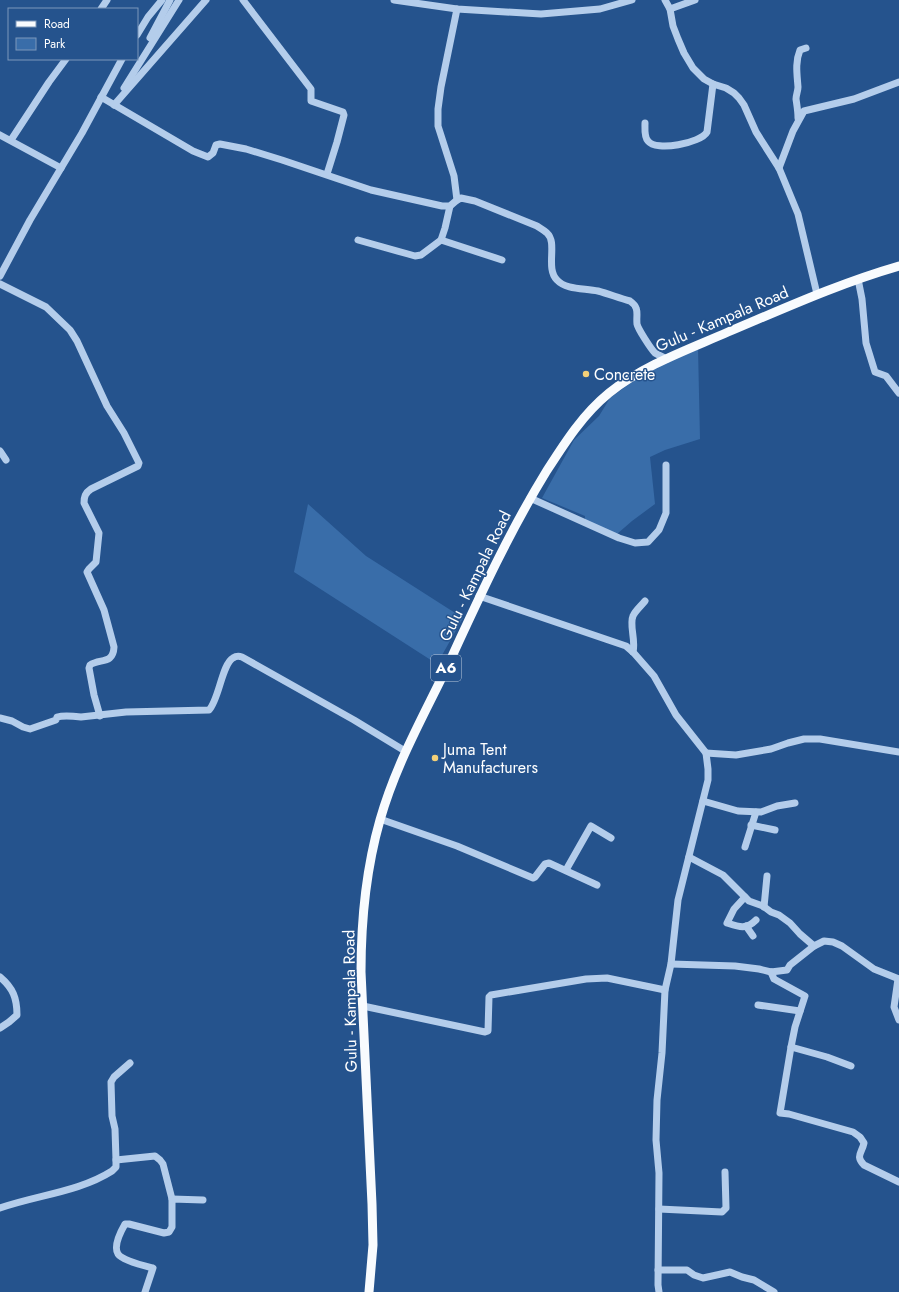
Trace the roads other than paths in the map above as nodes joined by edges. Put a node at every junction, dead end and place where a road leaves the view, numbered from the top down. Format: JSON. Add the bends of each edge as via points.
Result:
{"nodes":[{"id":1,"x":162,"y":0,"type":"edge"},
{"id":2,"x":170,"y":0,"type":"edge"},
{"id":3,"x":178,"y":0,"type":"edge"},
{"id":4,"x":206,"y":0,"type":"edge"},
{"id":5,"x":243,"y":0,"type":"edge"},
{"id":6,"x":395,"y":0,"type":"edge"},
{"id":7,"x":632,"y":0,"type":"edge"},
{"id":8,"x":665,"y":0,"type":"edge"},
{"id":9,"x":695,"y":0,"type":"edge"},
{"id":10,"x":457,"y":9,"type":"junction"},
{"id":11,"x":670,"y":9,"type":"junction"},
{"id":12,"x":138,"y":33,"type":"edge"},
{"id":13,"x":806,"y":48,"type":"dead end"},
{"id":14,"x":65,"y":60,"type":"edge"},
{"id":15,"x":121,"y":60,"type":"edge"},
{"id":16,"x":899,"y":82,"type":"edge"},
{"id":17,"x":713,"y":84,"type":"junction"},
{"id":18,"x":101,"y":97,"type":"junction"},
{"id":19,"x":114,"y":105,"type":"junction"},
{"id":20,"x":798,"y":120,"type":"junction"},
{"id":21,"x":645,"y":123,"type":"dead end"},
{"id":22,"x":0,"y":135,"type":"edge"},
{"id":23,"x":11,"y":140,"type":"junction"},
{"id":24,"x":61,"y":168,"type":"junction"},
{"id":25,"x":779,"y":168,"type":"junction"},
{"id":26,"x":327,"y":174,"type":"junction"},
{"id":27,"x":457,"y":200,"type":"junction"},
{"id":28,"x":450,"y":206,"type":"junction"},
{"id":29,"x":358,"y":240,"type":"dead end"},
{"id":30,"x":441,"y":240,"type":"junction"},
{"id":31,"x":502,"y":260,"type":"dead end"},
{"id":32,"x":899,"y":266,"type":"edge"},
{"id":33,"x":0,"y":276,"type":"edge"},
{"id":34,"x":858,"y":278,"type":"junction"},
{"id":35,"x":0,"y":284,"type":"edge"},
{"id":36,"x":817,"y":294,"type":"junction"},
{"id":37,"x":667,"y":358,"type":"junction"},
{"id":38,"x":899,"y":393,"type":"edge"},
{"id":39,"x":0,"y":451,"type":"edge"},
{"id":40,"x":6,"y":460,"type":"dead end"},
{"id":41,"x":666,"y":465,"type":"dead end"},
{"id":42,"x":530,"y":498,"type":"junction"},
{"id":43,"x":480,"y":596,"type":"junction"},
{"id":44,"x":645,"y":601,"type":"dead end"},
{"id":45,"x":634,"y":652,"type":"junction"},
{"id":46,"x":100,"y":716,"type":"junction"},
{"id":47,"x":0,"y":718,"type":"edge"},
{"id":48,"x":405,"y":751,"type":"junction"},
{"id":49,"x":899,"y":752,"type":"edge"},
{"id":50,"x":706,"y":753,"type":"junction"},
{"id":51,"x":703,"y":801,"type":"junction"},
{"id":52,"x":795,"y":802,"type":"dead end"},
{"id":53,"x":756,"y":812,"type":"junction"},
{"id":54,"x":380,"y":819,"type":"junction"},
{"id":55,"x":751,"y":826,"type":"junction"},
{"id":56,"x":775,"y":830,"type":"dead end"},
{"id":57,"x":611,"y":838,"type":"dead end"},
{"id":58,"x":745,"y":847,"type":"dead end"},
{"id":59,"x":689,"y":857,"type":"junction"},
{"id":60,"x":566,"y":870,"type":"junction"},
{"id":61,"x":766,"y":876,"type":"dead end"},
{"id":62,"x":597,"y":885,"type":"dead end"},
{"id":63,"x":745,"y":897,"type":"junction"},
{"id":64,"x":764,"y":906,"type":"junction"},
{"id":65,"x":756,"y":920,"type":"dead end"},
{"id":66,"x":746,"y":926,"type":"junction"},
{"id":67,"x":753,"y":936,"type":"dead end"},
{"id":68,"x":814,"y":946,"type":"junction"},
{"id":69,"x":671,"y":964,"type":"junction"},
{"id":70,"x":771,"y":972,"type":"junction"},
{"id":71,"x":0,"y":977,"type":"edge"},
{"id":72,"x":899,"y":979,"type":"edge"},
{"id":73,"x":665,"y":990,"type":"junction"},
{"id":74,"x":758,"y":1004,"type":"dead end"},
{"id":75,"x":363,"y":1006,"type":"junction"},
{"id":76,"x":800,"y":1011,"type":"junction"},
{"id":77,"x":899,"y":1020,"type":"edge"},
{"id":78,"x":0,"y":1028,"type":"edge"},
{"id":79,"x":791,"y":1047,"type":"junction"},
{"id":80,"x":130,"y":1063,"type":"dead end"},
{"id":81,"x":851,"y":1066,"type":"dead end"},
{"id":82,"x":116,"y":1160,"type":"junction"},
{"id":83,"x":725,"y":1172,"type":"dead end"},
{"id":84,"x":899,"y":1182,"type":"edge"},
{"id":85,"x":172,"y":1199,"type":"junction"},
{"id":86,"x":203,"y":1200,"type":"dead end"},
{"id":87,"x":0,"y":1208,"type":"edge"},
{"id":88,"x":659,"y":1209,"type":"junction"},
{"id":89,"x":658,"y":1270,"type":"junction"},
{"id":90,"x":145,"y":1292,"type":"edge"},
{"id":91,"x":369,"y":1292,"type":"edge"},
{"id":92,"x":659,"y":1292,"type":"edge"},
{"id":93,"x":774,"y":1292,"type":"edge"}],
"edges":[{"from":1,"to":12,"type":"street"},
{"from":2,"to":19,"type":"street"},
{"from":3,"to":19,"type":"street"},
{"from":4,"to":19,"type":"street"},
{"from":5,"to":26,"type":"street","via":[[311,89],[311,100],[343,112]]},
{"from":6,"to":10,"type":"street"},
{"from":7,"to":10,"type":"street","via":[[600,9],[541,14]]},
{"from":8,"to":11,"type":"street"},
{"from":9,"to":11,"type":"street"},
{"from":10,"to":27,"type":"street","via":[[438,108],[438,126],[454,176]]},
{"from":11,"to":17,"type":"street","via":[[673,26],[693,68]]},
{"from":13,"to":20,"type":"street","via":[[800,50],[796,64]]},
{"from":14,"to":23,"type":"street"},
{"from":15,"to":18,"type":"street"},
{"from":16,"to":20,"type":"street","via":[[854,99],[804,111]]},
{"from":17,"to":21,"type":"street","via":[[707,132],[702,137],[681,144],[651,145],[646,140]]},
{"from":17,"to":25,"type":"street","via":[[726,88],[739,98],[756,132]]},
{"from":18,"to":19,"type":"street"},
{"from":18,"to":24,"type":"street"},
{"from":19,"to":26,"type":"street","via":[[208,157],[212,156],[216,145],[220,144]]},
{"from":20,"to":25,"type":"street"},
{"from":22,"to":23,"type":"street"},
{"from":23,"to":24,"type":"street"},
{"from":24,"to":33,"type":"street"},
{"from":25,"to":36,"type":"street","via":[[798,214]]},
{"from":26,"to":28,"type":"street","via":[[371,190]]},
{"from":27,"to":28,"type":"street"},
{"from":27,"to":37,"type":"street","via":[[461,198],[475,201],[546,232],[550,238],[551,269],[556,280],[634,304],[637,307],[637,325],[642,334],[655,353]]},
{"from":28,"to":30,"type":"street"},
{"from":29,"to":30,"type":"street","via":[[415,256],[427,252]]},
{"from":30,"to":31,"type":"street"},
{"from":32,"to":34,"type":"main road","name":"Gulu - Kampala Road","number":"A6"},
{"from":34,"to":36,"type":"main road","name":"Gulu - Kampala Road","number":"A6"},
{"from":34,"to":38,"type":"street","via":[[866,343],[875,372],[886,376]]},
{"from":35,"to":46,"type":"street","via":[[46,307],[70,330],[84,353],[107,406],[139,463],[138,466],[91,489],[84,498],[84,503],[99,532],[96,562],[88,572],[104,610],[114,647],[114,653],[107,661],[90,665]]},
{"from":36,"to":37,"type":"main road","name":"Gulu - Kampala Road","number":"A6"},
{"from":37,"to":42,"type":"main road","name":"Gulu - Kampala Road","number":"A6","via":[[634,374],[593,407],[572,432]]},
{"from":39,"to":40,"type":"street"},
{"from":41,"to":42,"type":"street","via":[[666,514],[660,530],[648,542],[635,543],[618,538]]},
{"from":42,"to":43,"type":"main road","name":"Gulu - Kampala Road","number":"A6"},
{"from":43,"to":45,"type":"street","via":[[626,646]]},
{"from":43,"to":48,"type":"main road","name":"Gulu - Kampala Road","number":"A6"},
{"from":44,"to":45,"type":"street","via":[[633,615],[631,624],[634,633]]},
{"from":45,"to":50,"type":"street","via":[[654,676],[676,715]]},
{"from":46,"to":47,"type":"street","via":[[60,716],[56,720],[30,729]]},
{"from":46,"to":48,"type":"street","via":[[126,712],[209,710],[214,703],[228,663],[238,656]]},
{"from":48,"to":54,"type":"main road","name":"Gulu - Kampala Road","number":"A6"},
{"from":49,"to":50,"type":"street","via":[[820,739],[804,739],[771,749],[736,755]]},
{"from":50,"to":51,"type":"street","via":[[708,780]]},
{"from":51,"to":53,"type":"street","via":[[738,811]]},
{"from":51,"to":59,"type":"street"},
{"from":52,"to":53,"type":"street"},
{"from":53,"to":55,"type":"street"},
{"from":54,"to":60,"type":"street","via":[[457,846],[533,878],[548,863]]},
{"from":54,"to":75,"type":"main road","name":"Gulu - Kampala Road","number":"A6","via":[[367,884],[361,943]]},
{"from":55,"to":56,"type":"street"},
{"from":55,"to":58,"type":"street"},
{"from":57,"to":60,"type":"street","via":[[591,826]]},
{"from":59,"to":63,"type":"street","via":[[722,874]]},
{"from":59,"to":69,"type":"street","via":[[678,900]]},
{"from":60,"to":62,"type":"street"},
{"from":61,"to":64,"type":"street"},
{"from":63,"to":64,"type":"street"},
{"from":63,"to":66,"type":"street","via":[[727,923]]},
{"from":64,"to":68,"type":"street","via":[[790,923]]},
{"from":65,"to":66,"type":"street"},
{"from":66,"to":67,"type":"street"},
{"from":68,"to":70,"type":"street","via":[[787,970]]},
{"from":68,"to":72,"type":"street","via":[[824,941],[833,942],[874,969]]},
{"from":69,"to":70,"type":"street","via":[[735,966]]},
{"from":69,"to":73,"type":"street"},
{"from":70,"to":76,"type":"street","via":[[774,979],[805,996]]},
{"from":71,"to":78,"type":"street","via":[[8,984],[17,1004],[17,1015]]},
{"from":72,"to":77,"type":"street","via":[[894,1008]]},
{"from":73,"to":75,"type":"street","via":[[607,978],[586,979],[491,995],[488,1031],[485,1032]]},
{"from":73,"to":88,"type":"street","via":[[657,1100]]},
{"from":74,"to":76,"type":"street"},
{"from":75,"to":91,"type":"main road","name":"Gulu - Kampala Road","number":"A6","via":[[373,1245]]},
{"from":76,"to":79,"type":"street"},
{"from":79,"to":81,"type":"street"},
{"from":79,"to":84,"type":"street","via":[[780,1113],[858,1134],[864,1143],[859,1161]]},
{"from":80,"to":82,"type":"street","via":[[111,1082]]},
{"from":82,"to":85,"type":"street","via":[[155,1156],[163,1164]]},
{"from":82,"to":87,"type":"street","via":[[116,1167],[112,1171],[68,1190]]},
{"from":83,"to":88,"type":"street","via":[[726,1208],[722,1212]]},
{"from":85,"to":86,"type":"street"},
{"from":85,"to":90,"type":"street","via":[[172,1227],[169,1232],[164,1233],[127,1223],[119,1239],[117,1253],[153,1268]]},
{"from":88,"to":89,"type":"street"},
{"from":89,"to":92,"type":"street"},
{"from":89,"to":93,"type":"street","via":[[687,1270],[703,1278],[730,1272],[754,1280]]}]}
